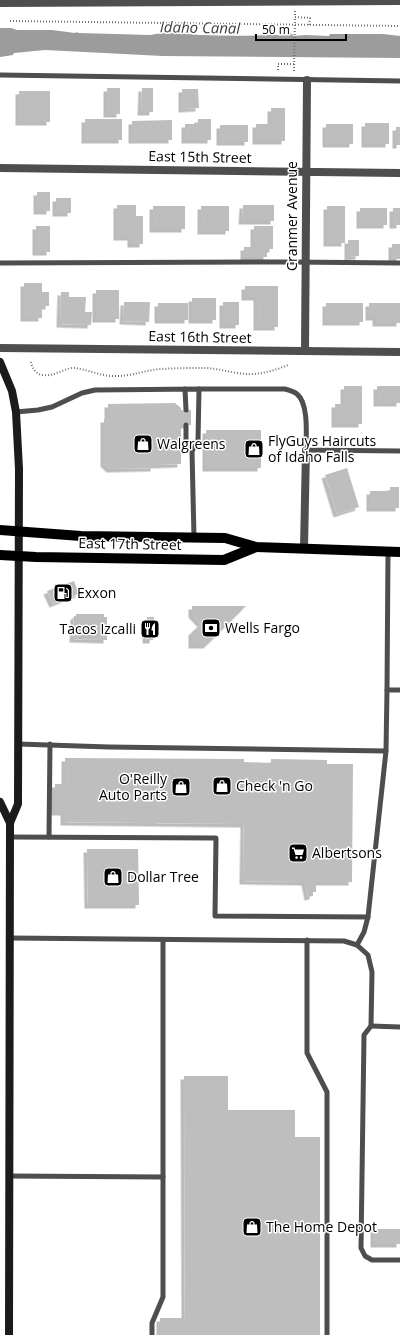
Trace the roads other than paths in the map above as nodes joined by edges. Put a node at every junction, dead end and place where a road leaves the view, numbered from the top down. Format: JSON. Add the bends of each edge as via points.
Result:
{"nodes":[{"id":1,"x":307,"y":1,"type":"edge"},
{"id":2,"x":400,"y":1,"type":"edge"},
{"id":3,"x":0,"y":3,"type":"edge"},
{"id":4,"x":0,"y":75,"type":"edge"},
{"id":5,"x":307,"y":80,"type":"junction"},
{"id":6,"x":400,"y":81,"type":"edge"},
{"id":7,"x":0,"y":168,"type":"edge"},
{"id":8,"x":306,"y":171,"type":"junction"},
{"id":9,"x":400,"y":172,"type":"edge"},
{"id":10,"x":305,"y":262,"type":"junction"},
{"id":11,"x":0,"y":263,"type":"edge"},
{"id":12,"x":400,"y":263,"type":"edge"},
{"id":13,"x":0,"y":348,"type":"edge"},
{"id":14,"x":306,"y":351,"type":"junction"},
{"id":15,"x":400,"y":352,"type":"edge"},
{"id":16,"x":0,"y":362,"type":"edge"},
{"id":17,"x":185,"y":389,"type":"junction"},
{"id":18,"x":199,"y":389,"type":"junction"},
{"id":19,"x":186,"y":410,"type":"dead end"},
{"id":20,"x":16,"y":412,"type":"junction"},
{"id":21,"x":186,"y":425,"type":"dead end"},
{"id":22,"x":306,"y":450,"type":"junction"},
{"id":23,"x":192,"y":451,"type":"junction"},
{"id":24,"x":400,"y":451,"type":"edge"},
{"id":25,"x":0,"y":530,"type":"edge"},
{"id":26,"x":19,"y":532,"type":"junction"},
{"id":27,"x":194,"y":537,"type":"junction"},
{"id":28,"x":256,"y":547,"type":"junction"},
{"id":29,"x":304,"y":548,"type":"junction"},
{"id":30,"x":388,"y":552,"type":"junction"},
{"id":31,"x":400,"y":552,"type":"edge"},
{"id":32,"x":0,"y":555,"type":"edge"},
{"id":33,"x":19,"y":557,"type":"junction"},
{"id":34,"x":387,"y":690,"type":"junction"},
{"id":35,"x":400,"y":690,"type":"edge"},
{"id":36,"x":18,"y":744,"type":"junction"},
{"id":37,"x":50,"y":744,"type":"junction"},
{"id":38,"x":386,"y":751,"type":"junction"},
{"id":39,"x":0,"y":802,"type":"edge"},
{"id":40,"x":10,"y":823,"type":"junction"},
{"id":41,"x":10,"y":837,"type":"junction"},
{"id":42,"x":49,"y":837,"type":"junction"},
{"id":43,"x":368,"y":916,"type":"junction"},
{"id":44,"x":10,"y":938,"type":"junction"},
{"id":45,"x":163,"y":940,"type":"junction"},
{"id":46,"x":307,"y":940,"type":"junction"},
{"id":47,"x":357,"y":944,"type":"junction"},
{"id":48,"x":371,"y":1026,"type":"junction"},
{"id":49,"x":400,"y":1027,"type":"edge"},
{"id":50,"x":9,"y":1176,"type":"junction"},
{"id":51,"x":163,"y":1177,"type":"junction"},
{"id":52,"x":400,"y":1260,"type":"edge"},
{"id":53,"x":9,"y":1335,"type":"edge"},
{"id":54,"x":152,"y":1335,"type":"edge"},
{"id":55,"x":327,"y":1335,"type":"edge"}],
"edges":[{"from":1,"to":2,"type":"street"},
{"from":1,"to":3,"type":"street"},
{"from":4,"to":5,"type":"lane"},
{"from":5,"to":6,"type":"lane"},
{"from":5,"to":8,"type":"street","name":"Cranmer Avenue"},
{"from":7,"to":8,"type":"street","name":"East 15th Street"},
{"from":8,"to":9,"type":"street","name":"East 15th Street"},
{"from":8,"to":10,"type":"street","name":"Cranmer Avenue"},
{"from":10,"to":11,"type":"lane"},
{"from":10,"to":12,"type":"lane"},
{"from":10,"to":14,"type":"street","name":"Cranmer Avenue"},
{"from":13,"to":14,"type":"street","name":"East 16th Street"},
{"from":14,"to":15,"type":"street","name":"East 16th Street"},
{"from":16,"to":20,"type":"main road","via":[[11,384]]},
{"from":17,"to":18,"type":"lane"},
{"from":17,"to":19,"type":"lane"},
{"from":17,"to":20,"type":"lane","via":[[95,390],[52,407]]},
{"from":18,"to":22,"type":"lane","via":[[285,389],[297,394],[305,407]]},
{"from":18,"to":23,"type":"lane","via":[[198,441]]},
{"from":20,"to":26,"type":"main road"},
{"from":21,"to":23,"type":"lane","via":[[186,442]]},
{"from":22,"to":24,"type":"lane"},
{"from":22,"to":29,"type":"street"},
{"from":23,"to":27,"type":"lane"},
{"from":25,"to":26,"type":"main road","name":"East 17th Street"},
{"from":26,"to":27,"type":"main road","name":"East 17th Street","via":[[81,536]]},
{"from":26,"to":33,"type":"main road"},
{"from":27,"to":28,"type":"main road","name":"East 17th Street","via":[[225,538]]},
{"from":28,"to":29,"type":"main road","name":"East 17th Street"},
{"from":28,"to":33,"type":"main road","name":"East 17th Street","via":[[224,560]]},
{"from":29,"to":30,"type":"main road","name":"East 17th Street"},
{"from":30,"to":31,"type":"main road","name":"East 17th Street"},
{"from":30,"to":34,"type":"lane"},
{"from":32,"to":33,"type":"main road","name":"East 17th Street"},
{"from":33,"to":36,"type":"main road"},
{"from":34,"to":35,"type":"lane"},
{"from":34,"to":38,"type":"lane"},
{"from":36,"to":37,"type":"lane"},
{"from":36,"to":40,"type":"main road","via":[[18,804]]},
{"from":37,"to":38,"type":"lane"},
{"from":37,"to":42,"type":"lane"},
{"from":38,"to":43,"type":"lane"},
{"from":39,"to":40,"type":"main road"},
{"from":40,"to":41,"type":"main road"},
{"from":41,"to":42,"type":"lane"},
{"from":41,"to":44,"type":"main road"},
{"from":42,"to":43,"type":"lane","via":[[216,838],[215,916]]},
{"from":43,"to":47,"type":"lane","via":[[364,932]]},
{"from":44,"to":45,"type":"lane"},
{"from":44,"to":50,"type":"main road"},
{"from":45,"to":46,"type":"lane"},
{"from":45,"to":51,"type":"lane"},
{"from":46,"to":47,"type":"lane","via":[[344,940]]},
{"from":46,"to":55,"type":"lane","via":[[307,1053],[327,1092]]},
{"from":47,"to":48,"type":"lane","via":[[368,954],[372,972]]},
{"from":48,"to":49,"type":"lane"},
{"from":48,"to":52,"type":"lane","via":[[364,1035],[361,1248],[364,1256],[372,1260]]},
{"from":50,"to":51,"type":"lane"},
{"from":50,"to":53,"type":"main road"},
{"from":51,"to":54,"type":"lane","via":[[163,1297],[152,1323]]}]}
